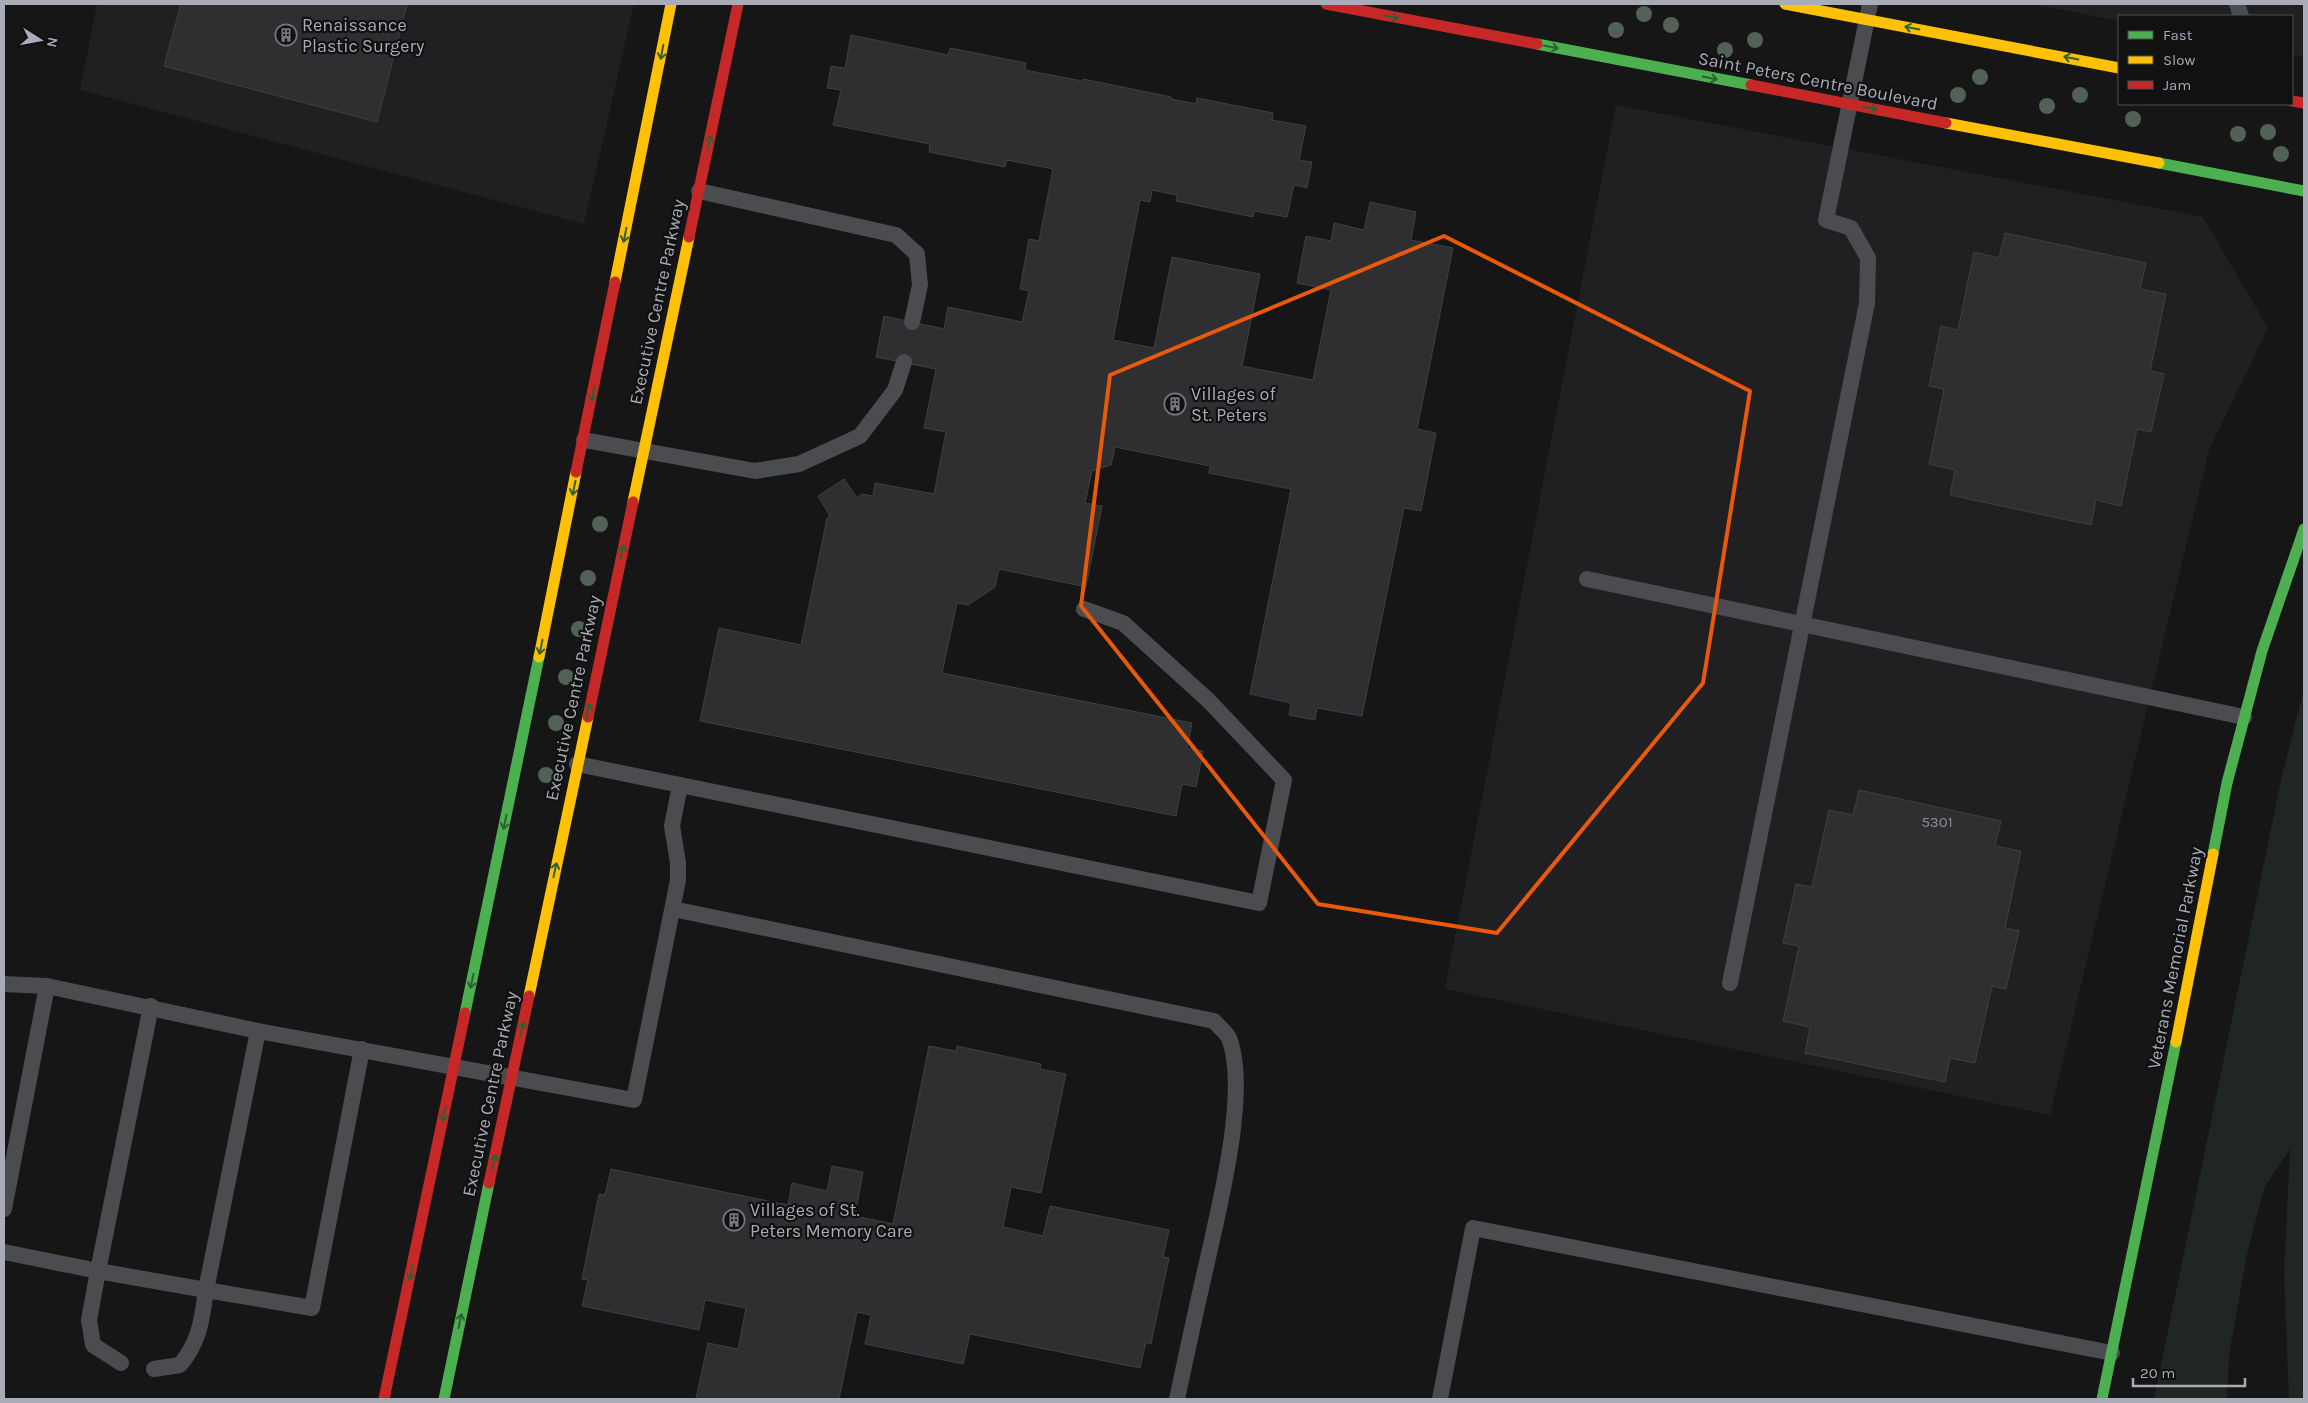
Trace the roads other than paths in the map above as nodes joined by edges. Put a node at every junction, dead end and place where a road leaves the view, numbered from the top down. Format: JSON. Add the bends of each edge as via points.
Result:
{"nodes":[{"id":1,"x":671,"y":4,"type":"edge"},
{"id":2,"x":738,"y":4,"type":"edge"},
{"id":3,"x":1326,"y":4,"type":"edge"},
{"id":4,"x":1785,"y":4,"type":"edge"},
{"id":5,"x":1868,"y":12,"type":"edge"},
{"id":6,"x":2118,"y":68,"type":"edge"},
{"id":7,"x":1851,"y":105,"type":"junction"},
{"id":8,"x":699,"y":191,"type":"junction"},
{"id":9,"x":2304,"y":191,"type":"edge"},
{"id":10,"x":912,"y":322,"type":"dead end"},
{"id":11,"x":904,"y":362,"type":"dead end"},
{"id":12,"x":584,"y":440,"type":"junction"},
{"id":13,"x":644,"y":451,"type":"junction"},
{"id":14,"x":2304,"y":530,"type":"edge"},
{"id":15,"x":1587,"y":579,"type":"dead end"},
{"id":16,"x":1084,"y":608,"type":"dead end"},
{"id":17,"x":1802,"y":624,"type":"junction"},
{"id":18,"x":2244,"y":717,"type":"junction"},
{"id":19,"x":577,"y":764,"type":"junction"},
{"id":20,"x":680,"y":785,"type":"junction"},
{"id":21,"x":673,"y":909,"type":"junction"},
{"id":22,"x":1730,"y":983,"type":"dead end"},
{"id":23,"x":4,"y":984,"type":"edge"},
{"id":24,"x":47,"y":986,"type":"junction"},
{"id":25,"x":151,"y":1006,"type":"junction"},
{"id":26,"x":258,"y":1030,"type":"junction"},
{"id":27,"x":362,"y":1049,"type":"junction"},
{"id":28,"x":454,"y":1066,"type":"junction"},
{"id":29,"x":512,"y":1077,"type":"junction"},
{"id":30,"x":4,"y":1210,"type":"edge"},
{"id":31,"x":4,"y":1252,"type":"edge"},
{"id":32,"x":98,"y":1270,"type":"junction"},
{"id":33,"x":206,"y":1290,"type":"junction"},
{"id":34,"x":2112,"y":1353,"type":"junction"},
{"id":35,"x":120,"y":1363,"type":"dead end"},
{"id":36,"x":154,"y":1369,"type":"dead end"},
{"id":37,"x":384,"y":1399,"type":"edge"},
{"id":38,"x":444,"y":1399,"type":"edge"},
{"id":39,"x":1177,"y":1399,"type":"edge"},
{"id":40,"x":1440,"y":1399,"type":"edge"},
{"id":41,"x":2102,"y":1399,"type":"edge"}],
"edges":[{"from":1,"to":12,"type":"street","one_way":true},
{"from":8,"to":2,"type":"street","name":"Executive Centre Parkway","one_way":true},
{"from":3,"to":7,"type":"street","name":"Saint Peters Centre Boulevard","one_way":true},
{"from":4,"to":5,"type":"street"},
{"from":6,"to":5,"type":"street","one_way":true},
{"from":5,"to":7,"type":"lane"},
{"from":7,"to":9,"type":"street","name":"Saint Peters Centre Boulevard","one_way":true},
{"from":7,"to":17,"type":"lane","via":[[1826,220],[1851,228],[1868,258],[1867,303]]},
{"from":8,"to":10,"type":"lane","via":[[896,235],[917,254],[920,285]]},
{"from":8,"to":13,"type":"street","name":"Executive Centre Parkway"},
{"from":11,"to":13,"type":"lane","via":[[895,390],[860,436],[799,464],[755,471]]},
{"from":12,"to":13,"type":"lane"},
{"from":12,"to":28,"type":"street","one_way":true},
{"from":19,"to":13,"type":"street","name":"Executive Centre Parkway","one_way":true},
{"from":14,"to":18,"type":"street","name":"Veterans Memorial Parkway","via":[[2262,651]]},
{"from":15,"to":17,"type":"lane"},
{"from":16,"to":20,"type":"lane","via":[[1123,623],[1208,700],[1284,780],[1260,903]]},
{"from":17,"to":18,"type":"lane"},
{"from":17,"to":22,"type":"lane"},
{"from":18,"to":34,"type":"street","name":"Veterans Memorial Parkway","via":[[2227,783]]},
{"from":19,"to":20,"type":"lane"},
{"from":29,"to":19,"type":"street","name":"Executive Centre Parkway","one_way":true},
{"from":20,"to":21,"type":"lane","via":[[672,826],[678,863]]},
{"from":21,"to":29,"type":"lane","via":[[634,1100]]},
{"from":21,"to":39,"type":"lane","via":[[1214,1021],[1228,1036],[1233,1053],[1232,1136]]},
{"from":23,"to":24,"type":"lane"},
{"from":24,"to":25,"type":"lane"},
{"from":24,"to":30,"type":"lane"},
{"from":25,"to":26,"type":"lane"},
{"from":25,"to":32,"type":"lane"},
{"from":26,"to":27,"type":"lane"},
{"from":26,"to":33,"type":"lane"},
{"from":27,"to":28,"type":"lane"},
{"from":27,"to":33,"type":"lane","via":[[312,1308]]},
{"from":28,"to":29,"type":"lane"},
{"from":28,"to":37,"type":"street","one_way":true},
{"from":38,"to":29,"type":"street","name":"Executive Centre Parkway","one_way":true},
{"from":31,"to":32,"type":"lane"},
{"from":32,"to":33,"type":"lane"},
{"from":32,"to":35,"type":"lane","via":[[89,1320],[93,1344]]},
{"from":33,"to":36,"type":"lane","via":[[200,1328],[192,1351],[180,1366]]},
{"from":34,"to":40,"type":"lane","via":[[1473,1228]]},
{"from":34,"to":41,"type":"street","name":"Veterans Memorial Parkway"}]}
